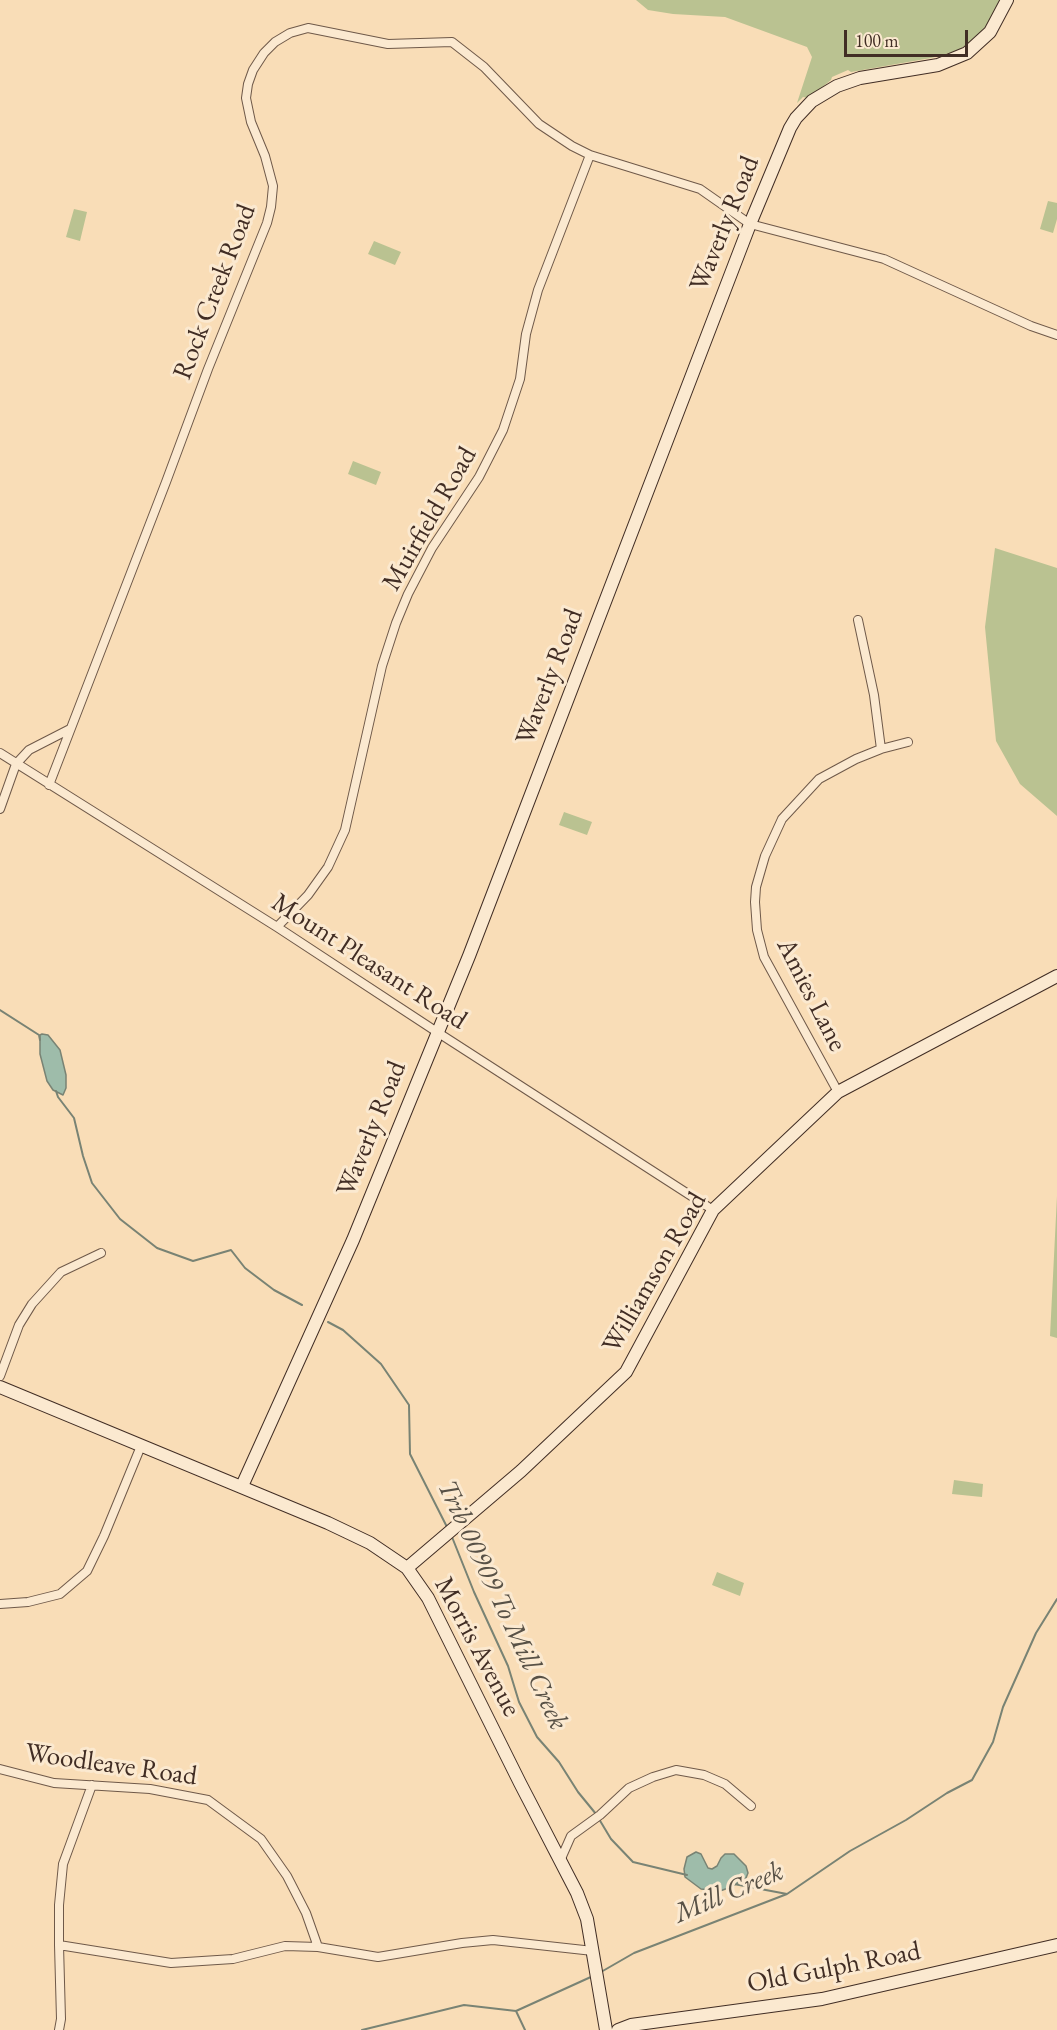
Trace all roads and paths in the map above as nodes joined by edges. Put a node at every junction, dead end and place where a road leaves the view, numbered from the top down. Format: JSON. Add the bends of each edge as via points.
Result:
{"nodes":[{"id":1,"x":1007,"y":0,"type":"edge"},
{"id":2,"x":590,"y":156,"type":"junction"},
{"id":3,"x":750,"y":224,"type":"junction"},
{"id":4,"x":1057,"y":335,"type":"edge"},
{"id":5,"x":858,"y":620,"type":"dead end"},
{"id":6,"x":70,"y":729,"type":"junction"},
{"id":7,"x":908,"y":742,"type":"dead end"},
{"id":8,"x":882,"y":749,"type":"junction"},
{"id":9,"x":0,"y":753,"type":"edge"},
{"id":10,"x":16,"y":764,"type":"junction"},
{"id":11,"x":49,"y":785,"type":"junction"},
{"id":12,"x":0,"y":809,"type":"edge"},
{"id":13,"x":277,"y":927,"type":"junction"},
{"id":14,"x":1057,"y":976,"type":"edge"},
{"id":15,"x":437,"y":1032,"type":"junction"},
{"id":16,"x":838,"y":1092,"type":"junction"},
{"id":17,"x":713,"y":1210,"type":"junction"},
{"id":18,"x":101,"y":1252,"type":"dead end"},
{"id":19,"x":0,"y":1376,"type":"edge"},
{"id":20,"x":0,"y":1387,"type":"edge"},
{"id":21,"x":141,"y":1446,"type":"junction"},
{"id":22,"x":242,"y":1486,"type":"junction"},
{"id":23,"x":407,"y":1568,"type":"junction"},
{"id":24,"x":0,"y":1604,"type":"edge"},
{"id":25,"x":0,"y":1769,"type":"edge"},
{"id":26,"x":92,"y":1785,"type":"junction"},
{"id":27,"x":751,"y":1806,"type":"dead end"},
{"id":28,"x":560,"y":1861,"type":"junction"},
{"id":29,"x":59,"y":1945,"type":"junction"},
{"id":30,"x":1057,"y":1945,"type":"edge"},
{"id":31,"x":318,"y":1947,"type":"junction"},
{"id":32,"x":593,"y":1951,"type":"junction"},
{"id":33,"x":59,"y":2030,"type":"edge"},
{"id":34,"x":606,"y":2030,"type":"edge"},
{"id":35,"x":618,"y":2030,"type":"edge"}],
"edges":[{"from":1,"to":3,"type":"street","name":"Waverly Road","via":[[990,32],[967,53],[928,67],[847,82],[812,101],[790,128]]},
{"from":2,"to":3,"type":"street","name":"Rock Creek Road","via":[[700,189]]},
{"from":2,"to":6,"type":"street","name":"Rock Creek Road","via":[[539,124],[484,67],[453,42],[388,44],[308,28],[275,42],[264,53],[253,70],[246,98],[250,122],[273,186],[272,207]]},
{"from":2,"to":13,"type":"street","name":"Muirfield Road","via":[[538,290],[526,334],[520,379],[503,430],[479,477],[432,548],[396,623],[382,666],[345,830],[322,876]]},
{"from":3,"to":4,"type":"street","name":"Rock Creek Road","via":[[884,259]]},
{"from":3,"to":15,"type":"street","name":"Waverly Road"},
{"from":5,"to":8,"type":"street"},
{"from":6,"to":10,"type":"street","via":[[28,750]]},
{"from":6,"to":11,"type":"street","name":"Rock Creek Road"},
{"from":7,"to":8,"type":"street","name":"Amies Lane"},
{"from":8,"to":16,"type":"street","name":"Amies Lane","via":[[819,779],[782,819],[756,887],[757,930],[764,957]]},
{"from":9,"to":10,"type":"street","name":"Mount Pleasant Road"},
{"from":10,"to":11,"type":"street","name":"Mount Pleasant Road"},
{"from":10,"to":12,"type":"street"},
{"from":11,"to":13,"type":"street","name":"Mount Pleasant Road"},
{"from":13,"to":15,"type":"street","name":"Mount Pleasant Road"},
{"from":14,"to":16,"type":"street","name":"Williamson Road"},
{"from":15,"to":17,"type":"street","name":"Mount Pleasant Road"},
{"from":15,"to":22,"type":"street","name":"Waverly Road","via":[[353,1240]]},
{"from":16,"to":17,"type":"street","name":"Williamson Road"},
{"from":17,"to":23,"type":"street","name":"Williamson Road","via":[[626,1372],[521,1471]]},
{"from":18,"to":19,"type":"street","via":[[61,1272],[32,1304]]},
{"from":20,"to":21,"type":"street","name":"Morris Avenue"},
{"from":21,"to":22,"type":"street","name":"Morris Avenue"},
{"from":21,"to":24,"type":"street","via":[[87,1571],[60,1594]]},
{"from":22,"to":23,"type":"street","name":"Morris Avenue","via":[[370,1543]]},
{"from":23,"to":28,"type":"street","name":"Morris Avenue","via":[[433,1607]]},
{"from":25,"to":26,"type":"street","name":"Woodleave Road","via":[[54,1783]]},
{"from":26,"to":29,"type":"street","via":[[63,1864]]},
{"from":26,"to":31,"type":"street","name":"Woodleave Road","via":[[150,1789],[208,1800],[261,1839],[287,1876]]},
{"from":27,"to":28,"type":"street","via":[[704,1774],[676,1770],[629,1788],[571,1836]]},
{"from":28,"to":32,"type":"street","name":"Morris Avenue","via":[[584,1908]]},
{"from":29,"to":31,"type":"street","via":[[171,1963],[233,1959],[285,1946]]},
{"from":29,"to":33,"type":"street"},
{"from":30,"to":35,"type":"street","name":"Old Gulph Road","via":[[822,1999]]},
{"from":31,"to":32,"type":"street","via":[[378,1957],[493,1940]]},
{"from":32,"to":34,"type":"street","name":"Morris Avenue"}]}
